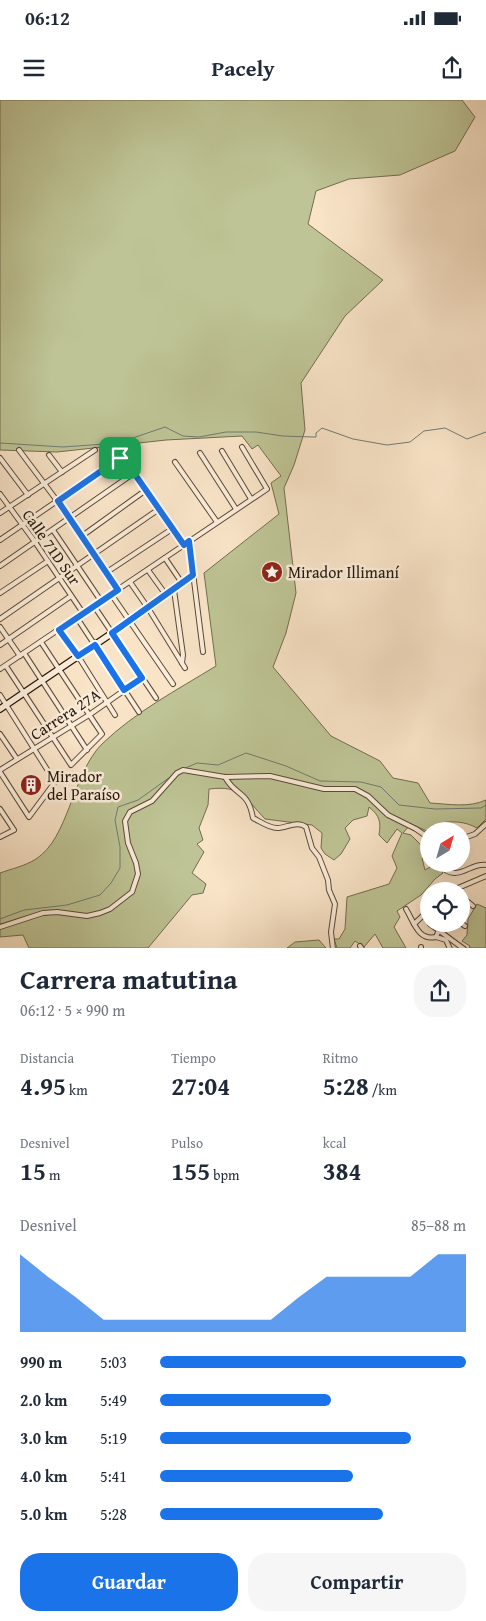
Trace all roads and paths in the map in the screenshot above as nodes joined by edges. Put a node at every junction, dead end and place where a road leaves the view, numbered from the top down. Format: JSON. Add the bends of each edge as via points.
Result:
{"nodes":[{"id":1,"x":242,"y":447,"type":"dead end"},
{"id":2,"x":19,"y":450,"type":"dead end"},
{"id":3,"x":95,"y":450,"type":"dead end"},
{"id":4,"x":200,"y":452,"type":"dead end"},
{"id":5,"x":222,"y":452,"type":"dead end"},
{"id":6,"x":49,"y":455,"type":"dead end"},
{"id":7,"x":0,"y":458,"type":"edge"},
{"id":8,"x":175,"y":462,"type":"dead end"},
{"id":9,"x":62,"y":472,"type":"junction"},
{"id":10,"x":134,"y":473,"type":"junction"},
{"id":11,"x":45,"y":483,"type":"junction"},
{"id":12,"x":146,"y":490,"type":"junction"},
{"id":13,"x":0,"y":494,"type":"edge"},
{"id":14,"x":28,"y":495,"type":"junction"},
{"id":15,"x":252,"y":499,"type":"junction"},
{"id":16,"x":58,"y":501,"type":"junction"},
{"id":17,"x":8,"y":507,"type":"junction"},
{"id":18,"x":159,"y":509,"type":"junction"},
{"id":19,"x":236,"y":509,"type":"junction"},
{"id":20,"x":0,"y":513,"type":"edge"},
{"id":21,"x":70,"y":518,"type":"junction"},
{"id":22,"x":217,"y":522,"type":"junction"},
{"id":23,"x":23,"y":525,"type":"junction"},
{"id":24,"x":172,"y":529,"type":"junction"},
{"id":25,"x":53,"y":530,"type":"junction"},
{"id":26,"x":82,"y":536,"type":"junction"},
{"id":27,"x":0,"y":540,"type":"edge"},
{"id":28,"x":189,"y":541,"type":"junction"},
{"id":29,"x":35,"y":542,"type":"junction"},
{"id":30,"x":184,"y":545,"type":"junction"},
{"id":31,"x":95,"y":555,"type":"junction"},
{"id":32,"x":165,"y":558,"type":"junction"},
{"id":33,"x":48,"y":561,"type":"junction"},
{"id":34,"x":0,"y":566,"type":"edge"},
{"id":35,"x":77,"y":566,"type":"junction"},
{"id":36,"x":148,"y":570,"type":"junction"},
{"id":37,"x":107,"y":572,"type":"junction"},
{"id":38,"x":193,"y":575,"type":"junction"},
{"id":39,"x":59,"y":579,"type":"junction"},
{"id":40,"x":130,"y":582,"type":"junction"},
{"id":41,"x":182,"y":583,"type":"junction"},
{"id":42,"x":118,"y":590,"type":"junction"},
{"id":43,"x":174,"y":590,"type":"junction"},
{"id":44,"x":0,"y":593,"type":"edge"},
{"id":45,"x":111,"y":594,"type":"junction"},
{"id":46,"x":166,"y":595,"type":"junction"},
{"id":47,"x":71,"y":596,"type":"junction"},
{"id":48,"x":101,"y":601,"type":"junction"},
{"id":49,"x":94,"y":606,"type":"junction"},
{"id":50,"x":148,"y":608,"type":"junction"},
{"id":51,"x":83,"y":614,"type":"junction"},
{"id":52,"x":77,"y":618,"type":"junction"},
{"id":53,"x":0,"y":619,"type":"edge"},
{"id":54,"x":130,"y":621,"type":"junction"},
{"id":55,"x":0,"y":627,"type":"edge"},
{"id":56,"x":59,"y":630,"type":"junction"},
{"id":57,"x":112,"y":633,"type":"junction"},
{"id":58,"x":8,"y":639,"type":"junction"},
{"id":59,"x":41,"y":642,"type":"junction"},
{"id":60,"x":0,"y":645,"type":"edge"},
{"id":61,"x":95,"y":645,"type":"junction"},
{"id":62,"x":203,"y":652,"type":"dead end"},
{"id":63,"x":22,"y":655,"type":"junction"},
{"id":64,"x":78,"y":656,"type":"junction"},
{"id":65,"x":182,"y":663,"type":"junction"},
{"id":66,"x":6,"y":666,"type":"junction"},
{"id":67,"x":185,"y":668,"type":"dead end"},
{"id":68,"x":60,"y":669,"type":"junction"},
{"id":69,"x":0,"y":670,"type":"edge"},
{"id":70,"x":142,"y":678,"type":"junction"},
{"id":71,"x":42,"y":681,"type":"junction"},
{"id":72,"x":173,"y":684,"type":"dead end"},
{"id":73,"x":124,"y":690,"type":"junction"},
{"id":74,"x":24,"y":693,"type":"junction"},
{"id":75,"x":0,"y":695,"type":"edge"},
{"id":76,"x":156,"y":698,"type":"dead end"},
{"id":77,"x":107,"y":702,"type":"junction"},
{"id":78,"x":6,"y":705,"type":"junction"},
{"id":79,"x":0,"y":709,"type":"edge"},
{"id":80,"x":139,"y":712,"type":"dead end"},
{"id":81,"x":89,"y":714,"type":"junction"},
{"id":82,"x":115,"y":715,"type":"dead end"},
{"id":83,"x":71,"y":726,"type":"junction"},
{"id":84,"x":0,"y":734,"type":"edge"},
{"id":85,"x":53,"y":737,"type":"junction"},
{"id":86,"x":34,"y":749,"type":"junction"},
{"id":87,"x":87,"y":750,"type":"junction"},
{"id":88,"x":17,"y":759,"type":"junction"},
{"id":89,"x":0,"y":771,"type":"edge"},
{"id":90,"x":224,"y":777,"type":"junction"},
{"id":91,"x":0,"y":809,"type":"edge"},
{"id":92,"x":486,"y":824,"type":"edge"},
{"id":93,"x":420,"y":831,"type":"edge"},
{"id":94,"x":470,"y":836,"type":"edge"},
{"id":95,"x":0,"y":837,"type":"edge"},
{"id":96,"x":486,"y":865,"type":"edge"},
{"id":97,"x":470,"y":870,"type":"edge"},
{"id":98,"x":450,"y":872,"type":"edge"},
{"id":99,"x":464,"y":872,"type":"edge"},
{"id":100,"x":486,"y":876,"type":"edge"},
{"id":101,"x":470,"y":883,"type":"edge"},
{"id":102,"x":470,"y":904,"type":"edge"},
{"id":103,"x":473,"y":906,"type":"dead end"},
{"id":104,"x":406,"y":909,"type":"dead end"},
{"id":105,"x":420,"y":918,"type":"edge"},
{"id":106,"x":414,"y":924,"type":"junction"},
{"id":107,"x":0,"y":926,"type":"edge"},
{"id":108,"x":438,"y":932,"type":"edge"},
{"id":109,"x":442,"y":932,"type":"edge"},
{"id":110,"x":436,"y":937,"type":"junction"},
{"id":111,"x":333,"y":948,"type":"edge"},
{"id":112,"x":450,"y":948,"type":"edge"},
{"id":113,"x":464,"y":948,"type":"edge"}],
"edges":[{"from":1,"to":15,"type":"street","via":[[267,489]]},
{"from":2,"to":11,"type":"street"},
{"from":3,"to":9,"type":"street"},
{"from":4,"to":19,"type":"street"},
{"from":5,"to":15,"type":"street"},
{"from":6,"to":9,"type":"street"},
{"from":7,"to":14,"type":"street"},
{"from":8,"to":22,"type":"street"},
{"from":9,"to":11,"type":"street"},
{"from":10,"to":12,"type":"street"},
{"from":10,"to":16,"type":"street","via":[[120,458]]},
{"from":10,"to":21,"type":"street"},
{"from":11,"to":14,"type":"street"},
{"from":11,"to":16,"type":"street"},
{"from":12,"to":18,"type":"street"},
{"from":12,"to":26,"type":"street"},
{"from":13,"to":17,"type":"street","name":"Calle 71D Sur"},
{"from":14,"to":17,"type":"street"},
{"from":15,"to":19,"type":"street"},
{"from":16,"to":21,"type":"street"},
{"from":16,"to":23,"type":"street"},
{"from":17,"to":20,"type":"street"},
{"from":17,"to":23,"type":"street","name":"Calle 71D Sur"},
{"from":18,"to":24,"type":"street"},
{"from":18,"to":31,"type":"street"},
{"from":19,"to":22,"type":"street"},
{"from":21,"to":25,"type":"street"},
{"from":21,"to":26,"type":"street"},
{"from":22,"to":28,"type":"street"},
{"from":23,"to":27,"type":"street"},
{"from":23,"to":29,"type":"street","name":"Calle 71D Sur"},
{"from":24,"to":30,"type":"street"},
{"from":24,"to":37,"type":"street"},
{"from":25,"to":29,"type":"street"},
{"from":25,"to":35,"type":"street"},
{"from":26,"to":31,"type":"street"},
{"from":28,"to":30,"type":"street"},
{"from":28,"to":38,"type":"street"},
{"from":29,"to":33,"type":"street","name":"Calle 71D Sur"},
{"from":29,"to":34,"type":"street"},
{"from":30,"to":32,"type":"street"},
{"from":31,"to":35,"type":"street"},
{"from":31,"to":37,"type":"street"},
{"from":32,"to":36,"type":"street"},
{"from":32,"to":41,"type":"street"},
{"from":33,"to":39,"type":"street","name":"Calle 71D Sur"},
{"from":33,"to":44,"type":"street"},
{"from":35,"to":39,"type":"street"},
{"from":35,"to":48,"type":"street"},
{"from":36,"to":40,"type":"street"},
{"from":36,"to":46,"type":"street"},
{"from":37,"to":42,"type":"street"},
{"from":38,"to":41,"type":"street"},
{"from":38,"to":62,"type":"street"},
{"from":39,"to":47,"type":"street","name":"Calle 71D Sur"},
{"from":39,"to":53,"type":"street"},
{"from":40,"to":42,"type":"street"},
{"from":40,"to":50,"type":"street"},
{"from":41,"to":43,"type":"street"},
{"from":42,"to":45,"type":"street"},
{"from":43,"to":46,"type":"street"},
{"from":43,"to":65,"type":"street"},
{"from":45,"to":48,"type":"street"},
{"from":45,"to":54,"type":"street"},
{"from":46,"to":50,"type":"street"},
{"from":47,"to":51,"type":"street","name":"Calle 71D Sur"},
{"from":47,"to":58,"type":"street"},
{"from":48,"to":49,"type":"street"},
{"from":49,"to":51,"type":"street"},
{"from":49,"to":57,"type":"street"},
{"from":50,"to":54,"type":"street"},
{"from":50,"to":65,"type":"street"},
{"from":51,"to":52,"type":"street"},
{"from":52,"to":56,"type":"street"},
{"from":52,"to":61,"type":"street"},
{"from":54,"to":57,"type":"street"},
{"from":54,"to":72,"type":"street"},
{"from":55,"to":58,"type":"street"},
{"from":56,"to":59,"type":"street"},
{"from":56,"to":64,"type":"street"},
{"from":57,"to":61,"type":"street"},
{"from":57,"to":70,"type":"street"},
{"from":58,"to":60,"type":"street"},
{"from":58,"to":63,"type":"street"},
{"from":59,"to":63,"type":"street"},
{"from":59,"to":68,"type":"street"},
{"from":61,"to":64,"type":"street"},
{"from":61,"to":73,"type":"street"},
{"from":63,"to":66,"type":"street"},
{"from":63,"to":71,"type":"street"},
{"from":64,"to":68,"type":"street"},
{"from":64,"to":77,"type":"street"},
{"from":65,"to":67,"type":"street"},
{"from":66,"to":69,"type":"street"},
{"from":66,"to":74,"type":"street"},
{"from":68,"to":71,"type":"street"},
{"from":68,"to":81,"type":"street"},
{"from":70,"to":73,"type":"street","name":"Carrera 27A"},
{"from":70,"to":76,"type":"street"},
{"from":71,"to":74,"type":"street"},
{"from":71,"to":83,"type":"street"},
{"from":73,"to":77,"type":"street","name":"Carrera 27A"},
{"from":73,"to":80,"type":"street"},
{"from":74,"to":78,"type":"street"},
{"from":74,"to":85,"type":"street"},
{"from":75,"to":78,"type":"street"},
{"from":77,"to":81,"type":"street","name":"Carrera 27A"},
{"from":77,"to":82,"type":"street"},
{"from":78,"to":79,"type":"street"},
{"from":78,"to":86,"type":"street"},
{"from":81,"to":83,"type":"street","name":"Carrera 27A"},
{"from":81,"to":87,"type":"street","via":[[102,734]]},
{"from":83,"to":85,"type":"street","name":"Carrera 27A"},
{"from":83,"to":87,"type":"street"},
{"from":84,"to":88,"type":"street"},
{"from":85,"to":86,"type":"street","name":"Carrera 27A"},
{"from":85,"to":87,"type":"street","via":[[72,765]]},
{"from":86,"to":88,"type":"street","name":"Carrera 27A"},
{"from":86,"to":89,"type":"street","via":[[54,782],[29,817]]},
{"from":88,"to":89,"type":"street","name":"Carrera 27A"},
{"from":90,"to":93,"type":"street","via":[[270,776],[324,789],[348,788],[362,792],[388,815]]},
{"from":90,"to":107,"type":"street","via":[[183,770],[152,802],[130,812],[125,822],[138,874],[132,892],[110,909],[87,916],[43,913]]},
{"from":90,"to":111,"type":"street","via":[[229,786],[243,794],[254,818],[277,828],[299,824],[306,828],[335,904]]},
{"from":91,"to":95,"type":"street","via":[[14,830]]},
{"from":92,"to":94,"type":"street"},
{"from":96,"to":97,"type":"street"},
{"from":98,"to":99,"type":"street"},
{"from":100,"to":101,"type":"street"},
{"from":102,"to":103,"type":"street"},
{"from":104,"to":106,"type":"street"},
{"from":105,"to":106,"type":"street"},
{"from":106,"to":110,"type":"street","via":[[424,937]]},
{"from":108,"to":110,"type":"street"},
{"from":109,"to":113,"type":"street"},
{"from":110,"to":112,"type":"street","via":[[446,940]]}]}
